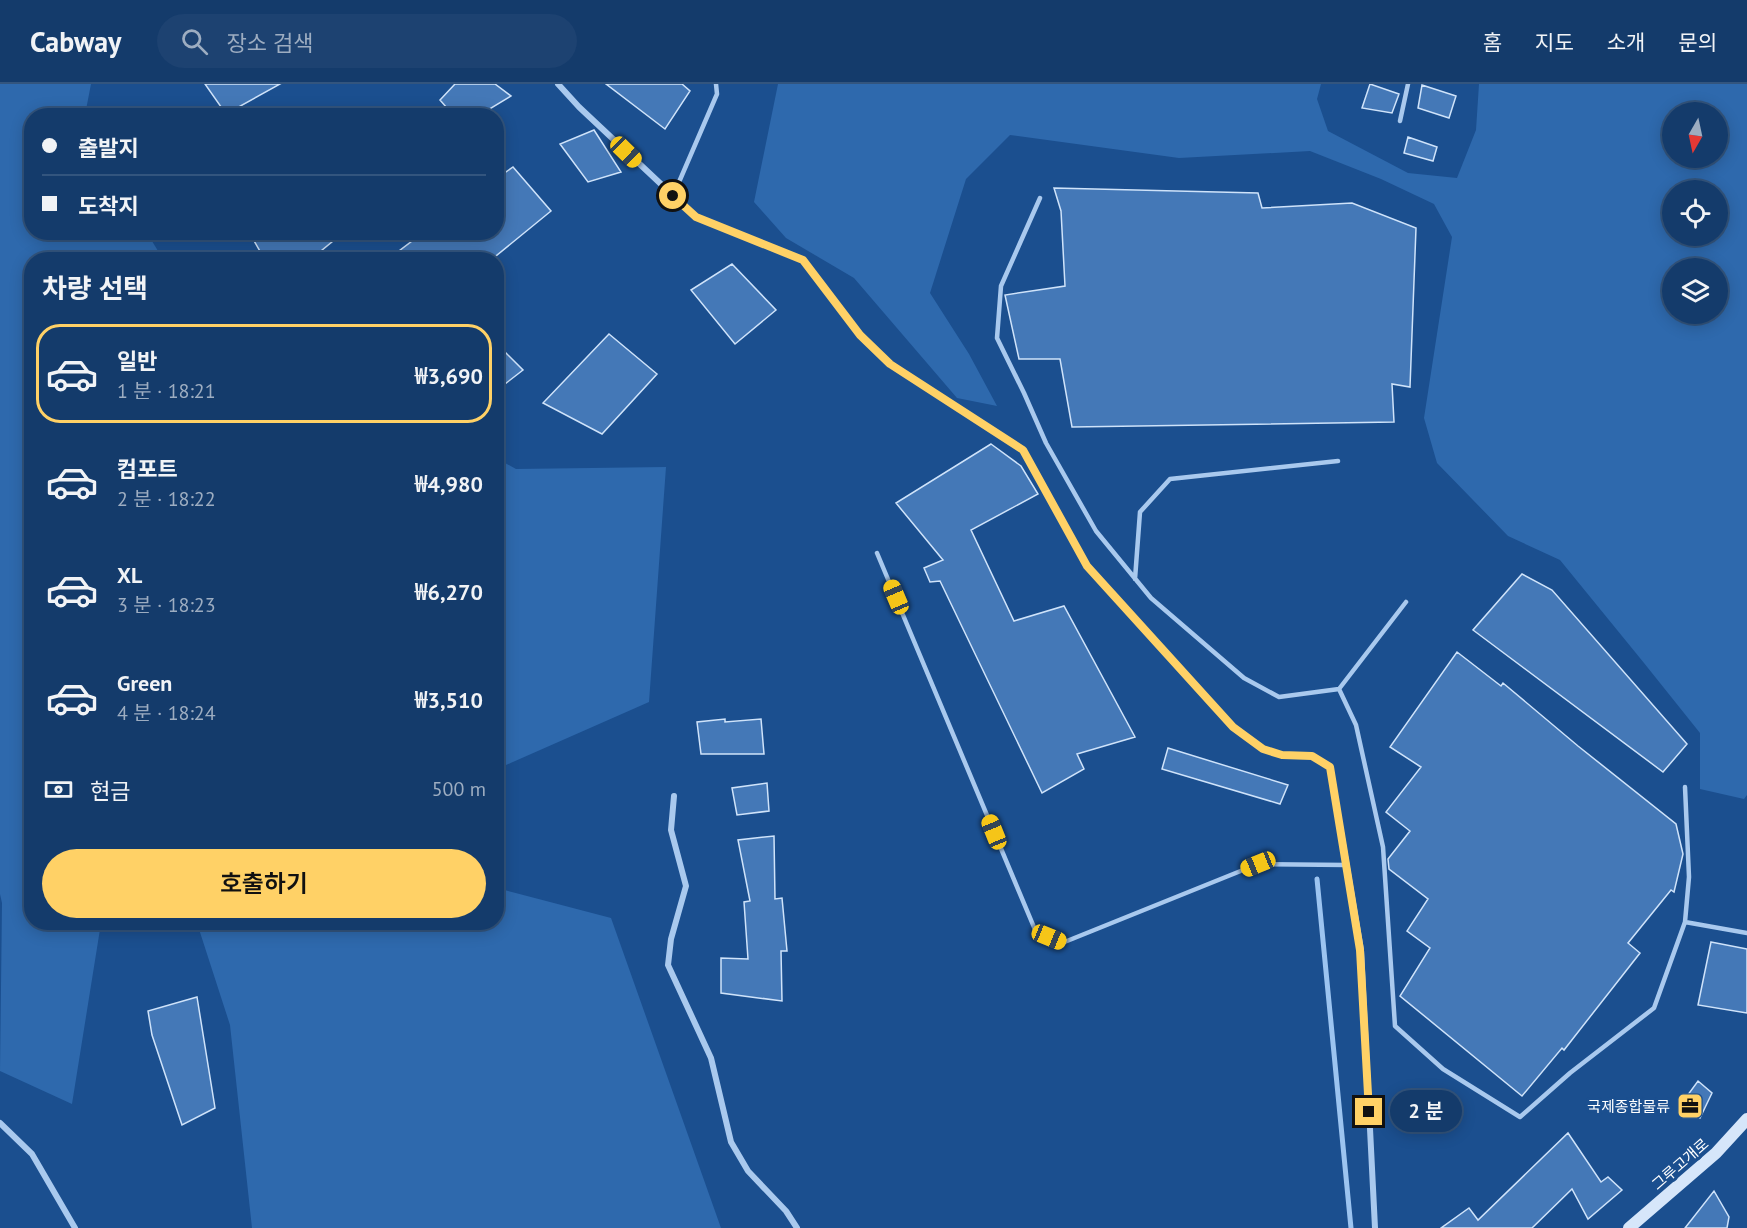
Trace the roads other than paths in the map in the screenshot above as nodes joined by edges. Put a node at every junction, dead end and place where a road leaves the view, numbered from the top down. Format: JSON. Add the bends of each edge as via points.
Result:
{"nodes":[{"id":1,"x":558,"y":84,"type":"edge"},
{"id":2,"x":716,"y":84,"type":"edge"},
{"id":3,"x":1408,"y":84,"type":"edge"},
{"id":4,"x":1400,"y":121,"type":"dead end"},
{"id":5,"x":673,"y":196,"type":"junction"},
{"id":6,"x":1040,"y":198,"type":"dead end"},
{"id":7,"x":1338,"y":461,"type":"dead end"},
{"id":8,"x":877,"y":553,"type":"dead end"},
{"id":9,"x":1135,"y":579,"type":"junction"},
{"id":10,"x":1406,"y":602,"type":"dead end"},
{"id":11,"x":1339,"y":688,"type":"junction"},
{"id":12,"x":1684,"y":787,"type":"dead end"},
{"id":13,"x":674,"y":796,"type":"dead end"},
{"id":14,"x":1346,"y":865,"type":"junction"},
{"id":15,"x":1685,"y":922,"type":"junction"},
{"id":16,"x":1747,"y":933,"type":"edge"},
{"id":17,"x":1747,"y":1119,"type":"edge"},
{"id":18,"x":0,"y":1123,"type":"edge"},
{"id":19,"x":75,"y":1228,"type":"edge"},
{"id":20,"x":797,"y":1228,"type":"edge"},
{"id":21,"x":1375,"y":1228,"type":"edge"},
{"id":22,"x":1629,"y":1228,"type":"edge"}],
"edges":[{"from":1,"to":5,"type":"street"},
{"from":2,"to":5,"type":"lane","via":[[717,94]]},
{"from":3,"to":4,"type":"lane"},
{"from":5,"to":14,"type":"street","via":[[696,217],[803,260],[860,335],[890,364],[1023,450],[1087,566],[1233,727],[1263,749],[1282,755],[1312,756],[1330,767]]},
{"from":6,"to":9,"type":"lane","via":[[1001,286],[997,338],[1057,463],[1096,531]]},
{"from":7,"to":9,"type":"lane","via":[[1170,479],[1140,512]]},
{"from":8,"to":14,"type":"lane","via":[[1036,932],[1062,942],[1258,864]]},
{"from":9,"to":11,"type":"lane","via":[[1151,598],[1244,678],[1279,697]]},
{"from":10,"to":11,"type":"lane"},
{"from":11,"to":15,"type":"lane","via":[[1356,725],[1383,847],[1395,1026],[1443,1069],[1520,1117],[1654,1008]]},
{"from":12,"to":15,"type":"lane","via":[[1689,877]]},
{"from":13,"to":20,"type":"street","via":[[670,830],[686,886],[668,966],[711,1058],[731,1142],[748,1171]]},
{"from":14,"to":21,"type":"street","via":[[1360,950]]},
{"from":15,"to":16,"type":"lane"},
{"from":17,"to":22,"type":"street","name":"그루고개로","via":[[1716,1153]]},
{"from":18,"to":19,"type":"street","via":[[32,1154]]}]}
